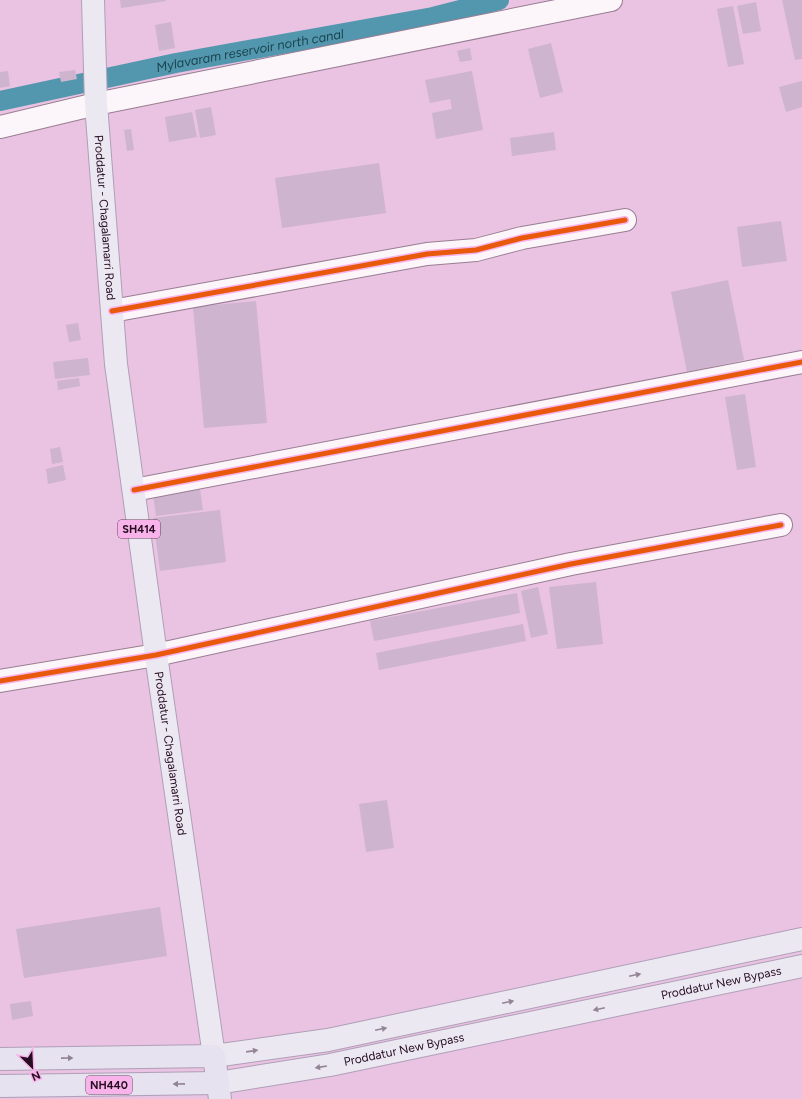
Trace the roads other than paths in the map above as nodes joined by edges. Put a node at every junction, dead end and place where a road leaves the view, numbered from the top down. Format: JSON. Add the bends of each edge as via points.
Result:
{"nodes":[{"id":1,"x":93,"y":0,"type":"edge"},
{"id":2,"x":611,"y":0,"type":"edge"},
{"id":3,"x":96,"y":104,"type":"junction"},
{"id":4,"x":0,"y":127,"type":"edge"},
{"id":5,"x":625,"y":220,"type":"dead end"},
{"id":6,"x":112,"y":311,"type":"junction"},
{"id":7,"x":802,"y":362,"type":"edge"},
{"id":8,"x":134,"y":490,"type":"junction"},
{"id":9,"x":781,"y":525,"type":"dead end"},
{"id":10,"x":156,"y":655,"type":"junction"},
{"id":11,"x":0,"y":680,"type":"edge"},
{"id":12,"x":802,"y":939,"type":"edge"},
{"id":13,"x":802,"y":966,"type":"edge"},
{"id":14,"x":214,"y":1056,"type":"junction"},
{"id":15,"x":0,"y":1059,"type":"edge"},
{"id":16,"x":0,"y":1086,"type":"edge"},
{"id":17,"x":219,"y":1091,"type":"edge"}],
"edges":[{"from":1,"to":3,"type":"main road","name":"Proddatur - Chagalamarri Road","number":"SH414"},
{"from":2,"to":3,"type":"street"},
{"from":3,"to":4,"type":"street"},
{"from":3,"to":6,"type":"main road","name":"Proddatur - Chagalamarri Road","number":"SH414"},
{"from":5,"to":6,"type":"street","via":[[522,238],[476,250],[427,254]]},
{"from":6,"to":8,"type":"main road","name":"Proddatur - Chagalamarri Road","number":"SH414","via":[[116,364]]},
{"from":7,"to":8,"type":"street"},
{"from":8,"to":10,"type":"main road","name":"Proddatur - Chagalamarri Road","number":"SH414"},
{"from":9,"to":10,"type":"street","via":[[563,566]]},
{"from":10,"to":11,"type":"street"},
{"from":10,"to":14,"type":"main road","name":"Proddatur - Chagalamarri Road","number":"SH414"},
{"from":14,"to":12,"type":"main road","one_way":true,"via":[[328,1040]]},
{"from":13,"to":17,"type":"main road","name":"Proddatur New Bypass","one_way":true,"via":[[330,1065]]},
{"from":15,"to":14,"type":"highway","one_way":true},
{"from":14,"to":17,"type":"highway","name":"Proddatur - Chagalamarri Road"},
{"from":17,"to":16,"type":"highway","name":"Proddatur New Bypass","number":"NH440","one_way":true}]}
